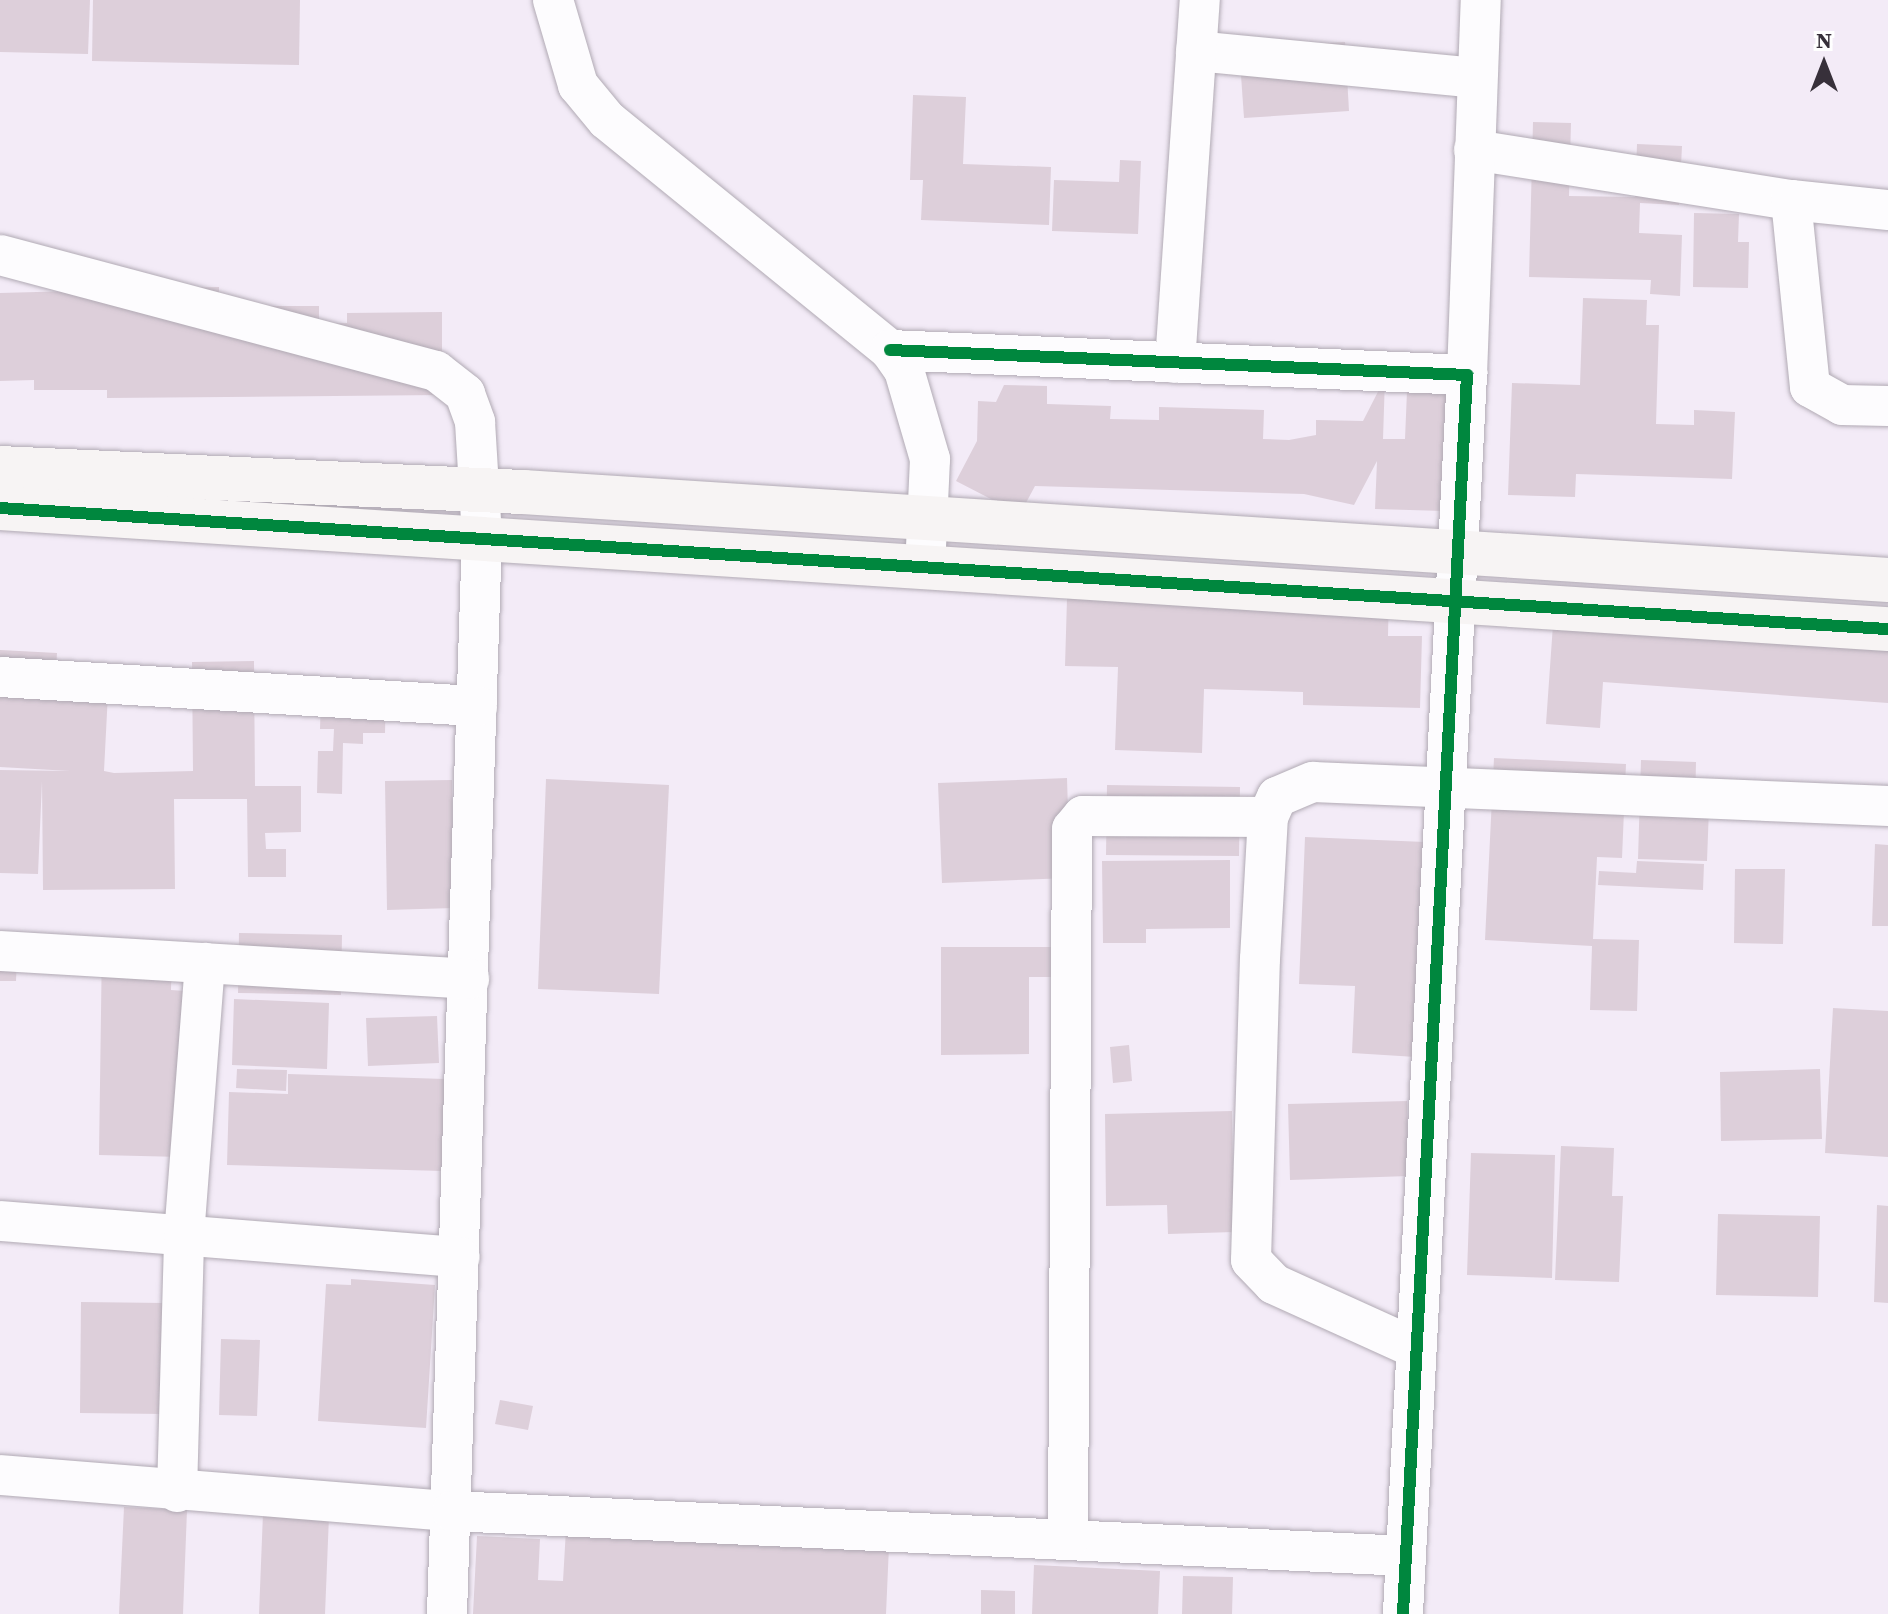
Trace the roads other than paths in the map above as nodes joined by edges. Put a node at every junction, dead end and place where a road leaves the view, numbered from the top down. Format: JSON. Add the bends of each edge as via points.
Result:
{"nodes":[{"id":1,"x":553,"y":0,"type":"edge"},
{"id":2,"x":1200,"y":0,"type":"edge"},
{"id":3,"x":1481,"y":0,"type":"edge"},
{"id":4,"x":1196,"y":51,"type":"junction"},
{"id":5,"x":1477,"y":78,"type":"junction"},
{"id":6,"x":1474,"y":150,"type":"junction"},
{"id":7,"x":1791,"y":200,"type":"junction"},
{"id":8,"x":1888,"y":210,"type":"edge"},
{"id":9,"x":0,"y":255,"type":"edge"},
{"id":10,"x":890,"y":350,"type":"junction"},
{"id":11,"x":1175,"y":363,"type":"junction"},
{"id":12,"x":1467,"y":375,"type":"junction"},
{"id":13,"x":1888,"y":406,"type":"edge"},
{"id":14,"x":0,"y":468,"type":"edge"},
{"id":15,"x":482,"y":490,"type":"junction"},
{"id":16,"x":0,"y":508,"type":"edge"},
{"id":17,"x":932,"y":517,"type":"junction"},
{"id":18,"x":482,"y":536,"type":"junction"},
{"id":19,"x":1462,"y":554,"type":"junction"},
{"id":20,"x":925,"y":568,"type":"junction"},
{"id":21,"x":1888,"y":580,"type":"edge"},
{"id":22,"x":1458,"y":601,"type":"junction"},
{"id":23,"x":1888,"y":629,"type":"edge"},
{"id":24,"x":0,"y":677,"type":"edge"},
{"id":25,"x":477,"y":706,"type":"junction"},
{"id":26,"x":1447,"y":788,"type":"junction"},
{"id":27,"x":1888,"y":806,"type":"edge"},
{"id":28,"x":1268,"y":817,"type":"junction"},
{"id":29,"x":0,"y":951,"type":"edge"},
{"id":30,"x":205,"y":963,"type":"junction"},
{"id":31,"x":469,"y":979,"type":"junction"},
{"id":32,"x":0,"y":1221,"type":"edge"},
{"id":33,"x":184,"y":1236,"type":"junction"},
{"id":34,"x":460,"y":1257,"type":"junction"},
{"id":35,"x":1415,"y":1348,"type":"junction"},
{"id":36,"x":0,"y":1475,"type":"edge"},
{"id":37,"x":177,"y":1492,"type":"junction"},
{"id":38,"x":452,"y":1511,"type":"junction"},
{"id":39,"x":1068,"y":1540,"type":"junction"},
{"id":40,"x":1405,"y":1556,"type":"junction"},
{"id":41,"x":447,"y":1614,"type":"edge"},
{"id":42,"x":1403,"y":1614,"type":"edge"}],
"edges":[{"from":1,"to":10,"type":"street","via":[[578,85],[607,120]]},
{"from":2,"to":4,"type":"street"},
{"from":3,"to":5,"type":"street"},
{"from":4,"to":5,"type":"street"},
{"from":4,"to":11,"type":"street"},
{"from":5,"to":6,"type":"street"},
{"from":6,"to":7,"type":"street"},
{"from":6,"to":12,"type":"street"},
{"from":7,"to":8,"type":"street"},
{"from":7,"to":13,"type":"street","via":[[1810,387],[1842,405]]},
{"from":9,"to":15,"type":"street","via":[[436,371],[465,394]]},
{"from":10,"to":11,"type":"street"},
{"from":10,"to":17,"type":"street","via":[[915,398],[930,459]]},
{"from":11,"to":12,"type":"street"},
{"from":12,"to":19,"type":"street"},
{"from":14,"to":15,"type":"street"},
{"from":15,"to":17,"type":"street"},
{"from":15,"to":18,"type":"street"},
{"from":16,"to":18,"type":"street"},
{"from":17,"to":19,"type":"street"},
{"from":17,"to":20,"type":"street"},
{"from":18,"to":20,"type":"street"},
{"from":18,"to":25,"type":"street"},
{"from":19,"to":21,"type":"street"},
{"from":19,"to":22,"type":"street"},
{"from":20,"to":22,"type":"street"},
{"from":22,"to":23,"type":"street"},
{"from":22,"to":26,"type":"street"},
{"from":24,"to":25,"type":"street"},
{"from":25,"to":31,"type":"street"},
{"from":26,"to":27,"type":"street"},
{"from":26,"to":28,"type":"street","via":[[1300,783],[1277,797]]},
{"from":26,"to":35,"type":"street"},
{"from":28,"to":35,"type":"street","via":[[1251,1260],[1274,1284]]},
{"from":28,"to":39,"type":"street","via":[[1083,816],[1072,829]]},
{"from":29,"to":30,"type":"street"},
{"from":30,"to":31,"type":"street"},
{"from":30,"to":33,"type":"street"},
{"from":31,"to":34,"type":"street"},
{"from":32,"to":33,"type":"street"},
{"from":33,"to":34,"type":"street"},
{"from":33,"to":37,"type":"street"},
{"from":34,"to":38,"type":"street"},
{"from":35,"to":40,"type":"street"},
{"from":36,"to":37,"type":"street"},
{"from":37,"to":38,"type":"street"},
{"from":38,"to":39,"type":"street"},
{"from":38,"to":41,"type":"street"},
{"from":39,"to":40,"type":"street"},
{"from":40,"to":42,"type":"street"}]}
